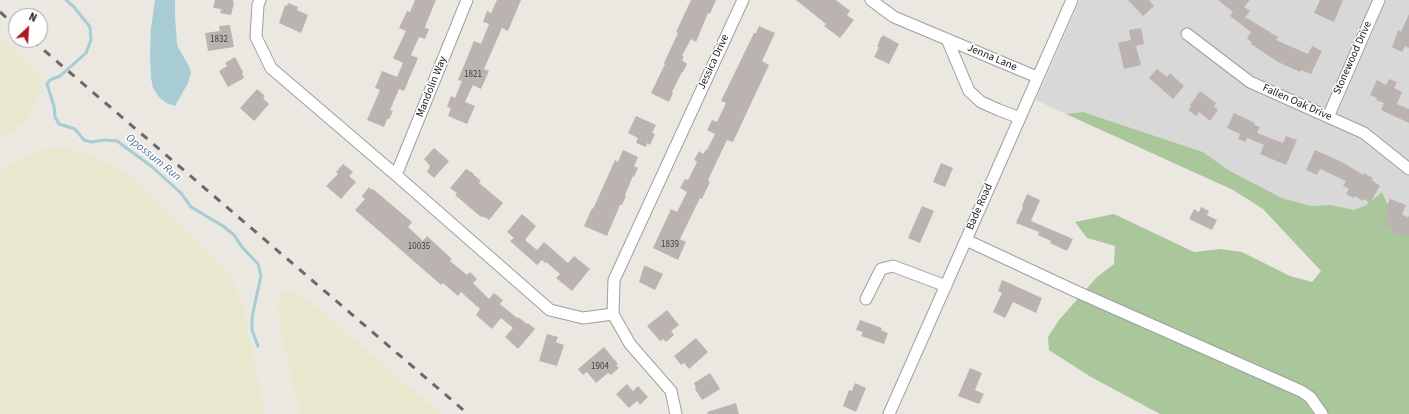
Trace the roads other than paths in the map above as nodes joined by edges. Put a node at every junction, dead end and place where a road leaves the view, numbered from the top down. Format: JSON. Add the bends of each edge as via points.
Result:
{"nodes":[{"id":1,"x":260,"y":0,"type":"edge"},
{"id":2,"x":467,"y":0,"type":"edge"},
{"id":3,"x":743,"y":0,"type":"edge"},
{"id":4,"x":871,"y":0,"type":"edge"},
{"id":5,"x":1072,"y":0,"type":"edge"},
{"id":6,"x":1379,"y":0,"type":"edge"},
{"id":7,"x":1187,"y":34,"type":"dead end"},
{"id":8,"x":947,"y":39,"type":"junction"},
{"id":9,"x":1037,"y":77,"type":"junction"},
{"id":10,"x":1328,"y":117,"type":"junction"},
{"id":11,"x":1020,"y":118,"type":"junction"},
{"id":12,"x":1409,"y":169,"type":"edge"},
{"id":13,"x":396,"y":175,"type":"junction"},
{"id":14,"x":966,"y":240,"type":"junction"},
{"id":15,"x":946,"y":286,"type":"junction"},
{"id":16,"x":866,"y":299,"type":"dead end"},
{"id":17,"x":613,"y":314,"type":"junction"},
{"id":18,"x":892,"y":413,"type":"edge"},
{"id":19,"x":676,"y":414,"type":"edge"},
{"id":20,"x":1322,"y":414,"type":"edge"}],
"edges":[{"from":1,"to":13,"type":"street","via":[[256,37],[271,68]]},
{"from":2,"to":13,"type":"street","name":"Mandolin Way"},
{"from":3,"to":17,"type":"street","name":"Jessica Drive","via":[[614,280]]},
{"from":4,"to":8,"type":"street","name":"Jenna Lane","via":[[894,17]]},
{"from":5,"to":9,"type":"street","name":"Bade Road"},
{"from":6,"to":10,"type":"street","name":"Stonewood Drive"},
{"from":7,"to":10,"type":"street","name":"Fallen Oak Drive","via":[[1250,82]]},
{"from":8,"to":9,"type":"street","name":"Jenna Lane"},
{"from":8,"to":11,"type":"street","name":"Jenna Lane","via":[[969,91],[981,102]]},
{"from":9,"to":11,"type":"street","name":"Bade Road"},
{"from":10,"to":12,"type":"street","name":"Fallen Oak Drive","via":[[1364,133]]},
{"from":11,"to":14,"type":"street","name":"Bade Road"},
{"from":13,"to":17,"type":"street","via":[[550,310],[583,318]]},
{"from":14,"to":15,"type":"street","name":"Bade Road"},
{"from":14,"to":20,"type":"street","via":[[1301,391],[1310,397]]},
{"from":15,"to":16,"type":"street","via":[[893,266],[880,269]]},
{"from":15,"to":18,"type":"street","name":"Bade Road"},
{"from":17,"to":19,"type":"street","via":[[630,344],[671,391]]}]}
